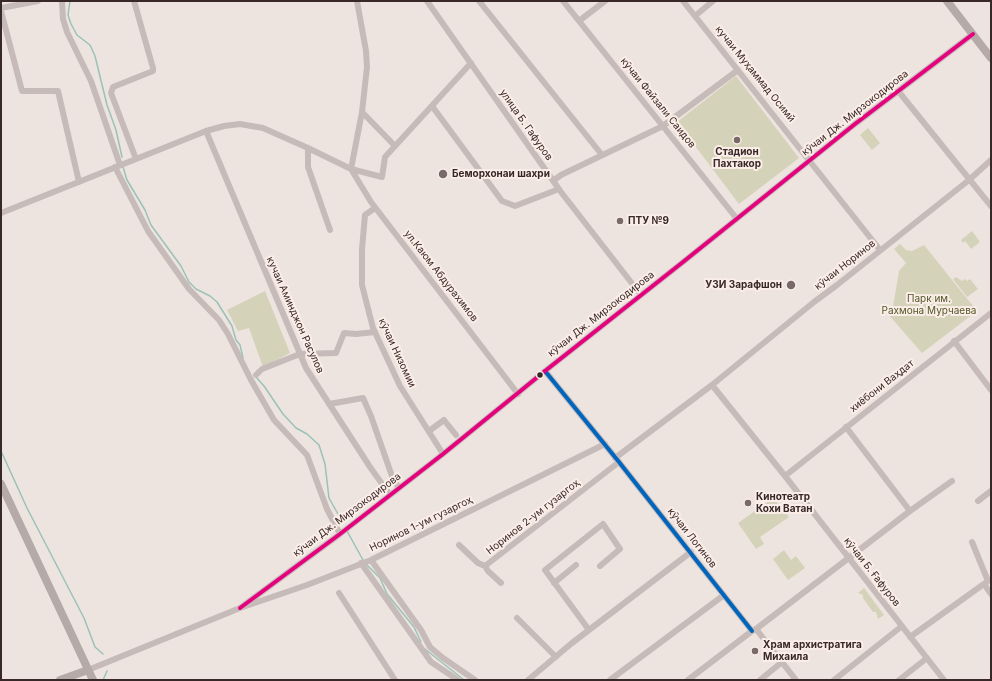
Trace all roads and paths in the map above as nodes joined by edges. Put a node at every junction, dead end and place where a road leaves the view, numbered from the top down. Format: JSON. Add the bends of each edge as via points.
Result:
{"nodes":[{"id":1,"x":38,"y":1,"type":"edge"},
{"id":2,"x":62,"y":1,"type":"edge"},
{"id":3,"x":134,"y":1,"type":"edge"},
{"id":4,"x":357,"y":1,"type":"edge"},
{"id":5,"x":427,"y":1,"type":"edge"},
{"id":6,"x":479,"y":1,"type":"edge"},
{"id":7,"x":563,"y":1,"type":"edge"},
{"id":8,"x":605,"y":1,"type":"edge"},
{"id":9,"x":683,"y":1,"type":"edge"},
{"id":10,"x":713,"y":1,"type":"edge"},
{"id":11,"x":947,"y":1,"type":"edge"},
{"id":12,"x":1,"y":8,"type":"edge"},
{"id":13,"x":1,"y":11,"type":"edge"},
{"id":14,"x":695,"y":16,"type":"junction"},
{"id":15,"x":579,"y":21,"type":"junction"},
{"id":16,"x":973,"y":34,"type":"junction"},
{"id":17,"x":991,"y":58,"type":"edge"},
{"id":18,"x":471,"y":64,"type":"junction"},
{"id":19,"x":738,"y":70,"type":"junction"},
{"id":20,"x":899,"y":92,"type":"junction"},
{"id":21,"x":432,"y":106,"type":"junction"},
{"id":22,"x":362,"y":112,"type":"junction"},
{"id":23,"x":663,"y":126,"type":"junction"},
{"id":24,"x":206,"y":130,"type":"junction"},
{"id":25,"x":396,"y":146,"type":"junction"},
{"id":26,"x":308,"y":148,"type":"junction"},
{"id":27,"x":602,"y":155,"type":"junction"},
{"id":28,"x":136,"y":159,"type":"junction"},
{"id":29,"x":810,"y":160,"type":"junction"},
{"id":30,"x":991,"y":160,"type":"edge"},
{"id":31,"x":118,"y":166,"type":"junction"},
{"id":32,"x":351,"y":169,"type":"junction"},
{"id":33,"x":548,"y":173,"type":"junction"},
{"id":34,"x":561,"y":174,"type":"junction"},
{"id":35,"x":969,"y":180,"type":"junction"},
{"id":36,"x":553,"y":181,"type":"junction"},
{"id":37,"x":79,"y":182,"type":"junction"},
{"id":38,"x":559,"y":189,"type":"junction"},
{"id":39,"x":991,"y":206,"type":"edge"},
{"id":40,"x":375,"y":208,"type":"junction"},
{"id":41,"x":1,"y":213,"type":"edge"},
{"id":42,"x":737,"y":219,"type":"junction"},
{"id":43,"x":330,"y":230,"type":"dead end"},
{"id":44,"x":880,"y":250,"type":"junction"},
{"id":45,"x":641,"y":295,"type":"junction"},
{"id":46,"x":991,"y":313,"type":"edge"},
{"id":47,"x":375,"y":332,"type":"junction"},
{"id":48,"x":954,"y":341,"type":"junction"},
{"id":49,"x":300,"y":354,"type":"junction"},
{"id":50,"x":544,"y":371,"type":"junction"},
{"id":51,"x":256,"y":375,"type":"dead end"},
{"id":52,"x":712,"y":385,"type":"junction"},
{"id":53,"x":991,"y":390,"type":"edge"},
{"id":54,"x":518,"y":394,"type":"junction"},
{"id":55,"x":329,"y":404,"type":"junction"},
{"id":56,"x":846,"y":427,"type":"junction"},
{"id":57,"x":428,"y":431,"type":"junction"},
{"id":58,"x":456,"y":435,"type":"dead end"},
{"id":59,"x":605,"y":444,"type":"junction"},
{"id":60,"x":443,"y":454,"type":"junction"},
{"id":61,"x":617,"y":460,"type":"junction"},
{"id":62,"x":785,"y":476,"type":"junction"},
{"id":63,"x":952,"y":481,"type":"dead end"},
{"id":64,"x":1,"y":484,"type":"edge"},
{"id":65,"x":399,"y":488,"type":"junction"},
{"id":66,"x":991,"y":491,"type":"edge"},
{"id":67,"x":390,"y":495,"type":"junction"},
{"id":68,"x":978,"y":501,"type":"dead end"},
{"id":69,"x":910,"y":511,"type":"junction"},
{"id":70,"x":340,"y":534,"type":"junction"},
{"id":71,"x":972,"y":542,"type":"dead end"},
{"id":72,"x":458,"y":545,"type":"dead end"},
{"id":73,"x":691,"y":552,"type":"junction"},
{"id":74,"x":848,"y":558,"type":"junction"},
{"id":75,"x":365,"y":562,"type":"junction"},
{"id":76,"x":576,"y":565,"type":"dead end"},
{"id":77,"x":485,"y":566,"type":"junction"},
{"id":78,"x":600,"y":566,"type":"dead end"},
{"id":79,"x":501,"y":583,"type":"dead end"},
{"id":80,"x":554,"y":583,"type":"junction"},
{"id":81,"x":984,"y":584,"type":"junction"},
{"id":82,"x":339,"y":592,"type":"dead end"},
{"id":83,"x":991,"y":594,"type":"edge"},
{"id":84,"x":724,"y":595,"type":"junction"},
{"id":85,"x":240,"y":608,"type":"junction"},
{"id":86,"x":517,"y":618,"type":"dead end"},
{"id":87,"x":902,"y":626,"type":"junction"},
{"id":88,"x":589,"y":630,"type":"junction"},
{"id":89,"x":754,"y":630,"type":"junction"},
{"id":90,"x":910,"y":637,"type":"junction"},
{"id":91,"x":556,"y":657,"type":"junction"},
{"id":92,"x":927,"y":658,"type":"junction"},
{"id":93,"x":782,"y":662,"type":"junction"},
{"id":94,"x":88,"y":670,"type":"junction"},
{"id":95,"x":455,"y":679,"type":"edge"},
{"id":96,"x":60,"y":680,"type":"edge"},
{"id":97,"x":93,"y":680,"type":"edge"},
{"id":98,"x":395,"y":680,"type":"edge"},
{"id":99,"x":475,"y":680,"type":"edge"},
{"id":100,"x":528,"y":680,"type":"edge"},
{"id":101,"x":610,"y":680,"type":"edge"},
{"id":102,"x":688,"y":680,"type":"edge"},
{"id":103,"x":760,"y":680,"type":"edge"},
{"id":104,"x":796,"y":680,"type":"edge"},
{"id":105,"x":834,"y":680,"type":"edge"},
{"id":106,"x":899,"y":680,"type":"edge"},
{"id":107,"x":944,"y":680,"type":"edge"}],
"edges":[{"from":1,"to":12,"type":"street"},
{"from":2,"to":31,"type":"street","via":[[67,32],[91,81]]},
{"from":3,"to":28,"type":"street","via":[[153,71],[110,90]]},
{"from":4,"to":22,"type":"street","via":[[367,67]]},
{"from":5,"to":18,"type":"street","name":"улица Б. Гафуров"},
{"from":6,"to":27,"type":"street"},
{"from":7,"to":15,"type":"street","name":"кӯчаи Файзали Саидов"},
{"from":8,"to":15,"type":"street"},
{"from":9,"to":14,"type":"street","name":"кучаи Муҳаммад Осимй"},
{"from":10,"to":14,"type":"street"},
{"from":11,"to":16,"type":"main road"},
{"from":13,"to":37,"type":"street","via":[[22,91],[58,91]]},
{"from":14,"to":19,"type":"street","name":"кучаи Муҳаммад Осимй"},
{"from":15,"to":23,"type":"street","name":"кӯчаи Файзали Саидов"},
{"from":16,"to":17,"type":"main road"},
{"from":16,"to":20,"type":"street","name":"кӯчаи Дж. Мирзокодирова"},
{"from":18,"to":21,"type":"street"},
{"from":18,"to":33,"type":"street","name":"улица Б. Гафуров"},
{"from":19,"to":23,"type":"street"},
{"from":19,"to":29,"type":"street","name":"кучаи Муҳаммад Осимй"},
{"from":20,"to":29,"type":"street","name":"кӯчаи Дж. Мирзокодирова"},
{"from":20,"to":35,"type":"street"},
{"from":21,"to":25,"type":"street"},
{"from":21,"to":38,"type":"street","via":[[502,201],[515,206]]},
{"from":22,"to":25,"type":"street"},
{"from":22,"to":32,"type":"street"},
{"from":23,"to":27,"type":"street"},
{"from":23,"to":42,"type":"street","name":"кӯчаи Файзали Саидов"},
{"from":24,"to":26,"type":"street","via":[[240,124],[263,128]]},
{"from":24,"to":28,"type":"street"},
{"from":24,"to":49,"type":"street","name":"кучаи Аминджон Расулов"},
{"from":25,"to":32,"type":"street","via":[[385,157],[382,177]]},
{"from":26,"to":32,"type":"street"},
{"from":26,"to":43,"type":"street","via":[[308,167]]},
{"from":27,"to":34,"type":"street"},
{"from":28,"to":31,"type":"street"},
{"from":29,"to":42,"type":"street","name":"кӯчаи Дж. Мирзокодирова"},
{"from":29,"to":44,"type":"street","name":"кучаи Муҳаммад Осимй"},
{"from":30,"to":35,"type":"street","name":"кӯчаи Норинов"},
{"from":31,"to":37,"type":"street"},
{"from":31,"to":70,"type":"street","via":[[148,231],[190,290],[219,320],[274,420],[307,455],[327,509]]},
{"from":32,"to":40,"type":"street","name":"ул.Каюм Абдурахимов"},
{"from":33,"to":34,"type":"street"},
{"from":33,"to":36,"type":"street","name":"улица Б. Гафуров"},
{"from":34,"to":36,"type":"street"},
{"from":35,"to":39,"type":"street"},
{"from":35,"to":44,"type":"street","name":"кӯчаи Норинов"},
{"from":36,"to":38,"type":"street","name":"улица Б. Гафуров"},
{"from":37,"to":41,"type":"street"},
{"from":38,"to":45,"type":"street","name":"улица Б. Гафуров"},
{"from":40,"to":47,"type":"street","name":"кӯчаи Низомии","via":[[365,215],[362,249],[362,285]]},
{"from":40,"to":54,"type":"street","name":"ул.Каюм Абдурахимов"},
{"from":42,"to":45,"type":"street","name":"кӯчаи Дж. Мирзокодирова"},
{"from":44,"to":52,"type":"street","name":"кӯчаи Норинов"},
{"from":45,"to":50,"type":"street","name":"кӯчаи Дж. Мирзокодирова"},
{"from":46,"to":48,"type":"street","name":"хиёбони Ваҳдат"},
{"from":47,"to":49,"type":"street","via":[[344,333],[336,353]]},
{"from":47,"to":57,"type":"street","name":"кӯчаи Низомии","via":[[400,386]]},
{"from":48,"to":53,"type":"street"},
{"from":48,"to":56,"type":"street","name":"хиёбони Ваҳдат"},
{"from":49,"to":51,"type":"street","via":[[262,369]]},
{"from":49,"to":55,"type":"street","name":"кучаи Аминджон Расулов","via":[[309,374]]},
{"from":50,"to":54,"type":"street","name":"кӯчаи Дж. Мирзокодирова"},
{"from":50,"to":59,"type":"street"},
{"from":52,"to":61,"type":"street","name":"кӯчаи Норинов"},
{"from":52,"to":62,"type":"street","name":"кӯчаи Б. Ғафуров"},
{"from":54,"to":60,"type":"street","name":"кӯчаи Дж. Мирзокодирова"},
{"from":55,"to":65,"type":"street","via":[[363,398],[393,479]]},
{"from":55,"to":67,"type":"street","name":"кучаи Аминджон Расулов"},
{"from":56,"to":62,"type":"street","name":"хиёбони Ваҳдат"},
{"from":56,"to":69,"type":"street"},
{"from":57,"to":58,"type":"street","via":[[444,420]]},
{"from":57,"to":60,"type":"street","name":"кӯчаи Низомии"},
{"from":59,"to":61,"type":"street","name":"кӯчаи Логинов"},
{"from":59,"to":75,"type":"street","name":"Норинов 1-ум гузаргоҳ"},
{"from":60,"to":65,"type":"street","name":"кӯчаи Дж. Мирзокодирова"},
{"from":61,"to":73,"type":"street","name":"кӯчаи Логинов"},
{"from":61,"to":77,"type":"street","name":"Норинов 2-ум гузаргоҳ"},
{"from":62,"to":74,"type":"street","name":"кӯчаи Б. Ғафуров"},
{"from":63,"to":69,"type":"street"},
{"from":64,"to":94,"type":"main road"},
{"from":65,"to":67,"type":"street","name":"кӯчаи Дж. Мирзокодирова"},
{"from":66,"to":68,"type":"street"},
{"from":67,"to":70,"type":"street","name":"кӯчаи Дж. Мирзокодирова"},
{"from":69,"to":74,"type":"street"},
{"from":70,"to":85,"type":"street","name":"кӯчаи Дж. Мирзокодирова"},
{"from":71,"to":81,"type":"street","via":[[988,581]]},
{"from":72,"to":77,"type":"street","name":"Норинов 2-ум гузаргоҳ"},
{"from":73,"to":84,"type":"street","name":"кӯчаи Логинов"},
{"from":73,"to":88,"type":"street"},
{"from":74,"to":87,"type":"street","name":"кӯчаи Б. Ғафуров"},
{"from":74,"to":89,"type":"street"},
{"from":75,"to":85,"type":"street","name":"Норинов 1-ум гузаргоҳ"},
{"from":75,"to":95,"type":"street","via":[[431,662]]},
{"from":75,"to":99,"type":"street","via":[[421,630],[430,647]]},
{"from":76,"to":80,"type":"street"},
{"from":77,"to":79,"type":"street"},
{"from":78,"to":80,"type":"street","via":[[620,549],[602,524],[545,570]]},
{"from":80,"to":88,"type":"street"},
{"from":81,"to":83,"type":"street"},
{"from":81,"to":90,"type":"street"},
{"from":82,"to":98,"type":"street"},
{"from":84,"to":89,"type":"street","name":"кӯчаи Логинов"},
{"from":84,"to":101,"type":"street"},
{"from":85,"to":94,"type":"street"},
{"from":86,"to":91,"type":"street"},
{"from":87,"to":90,"type":"street","name":"кӯчаи Б. Ғафуров"},
{"from":87,"to":105,"type":"street"},
{"from":88,"to":91,"type":"street"},
{"from":89,"to":93,"type":"street","name":"кӯчаи Логинов"},
{"from":89,"to":102,"type":"street"},
{"from":90,"to":92,"type":"street","name":"кӯчаи Б. Ғафуров"},
{"from":91,"to":100,"type":"street"},
{"from":92,"to":106,"type":"street"},
{"from":92,"to":107,"type":"street","name":"кӯчаи Б. Ғафуров"},
{"from":93,"to":103,"type":"street"},
{"from":93,"to":104,"type":"street","name":"кӯчаи Логинов"},
{"from":94,"to":96,"type":"main road"},
{"from":94,"to":97,"type":"main road"}]}
